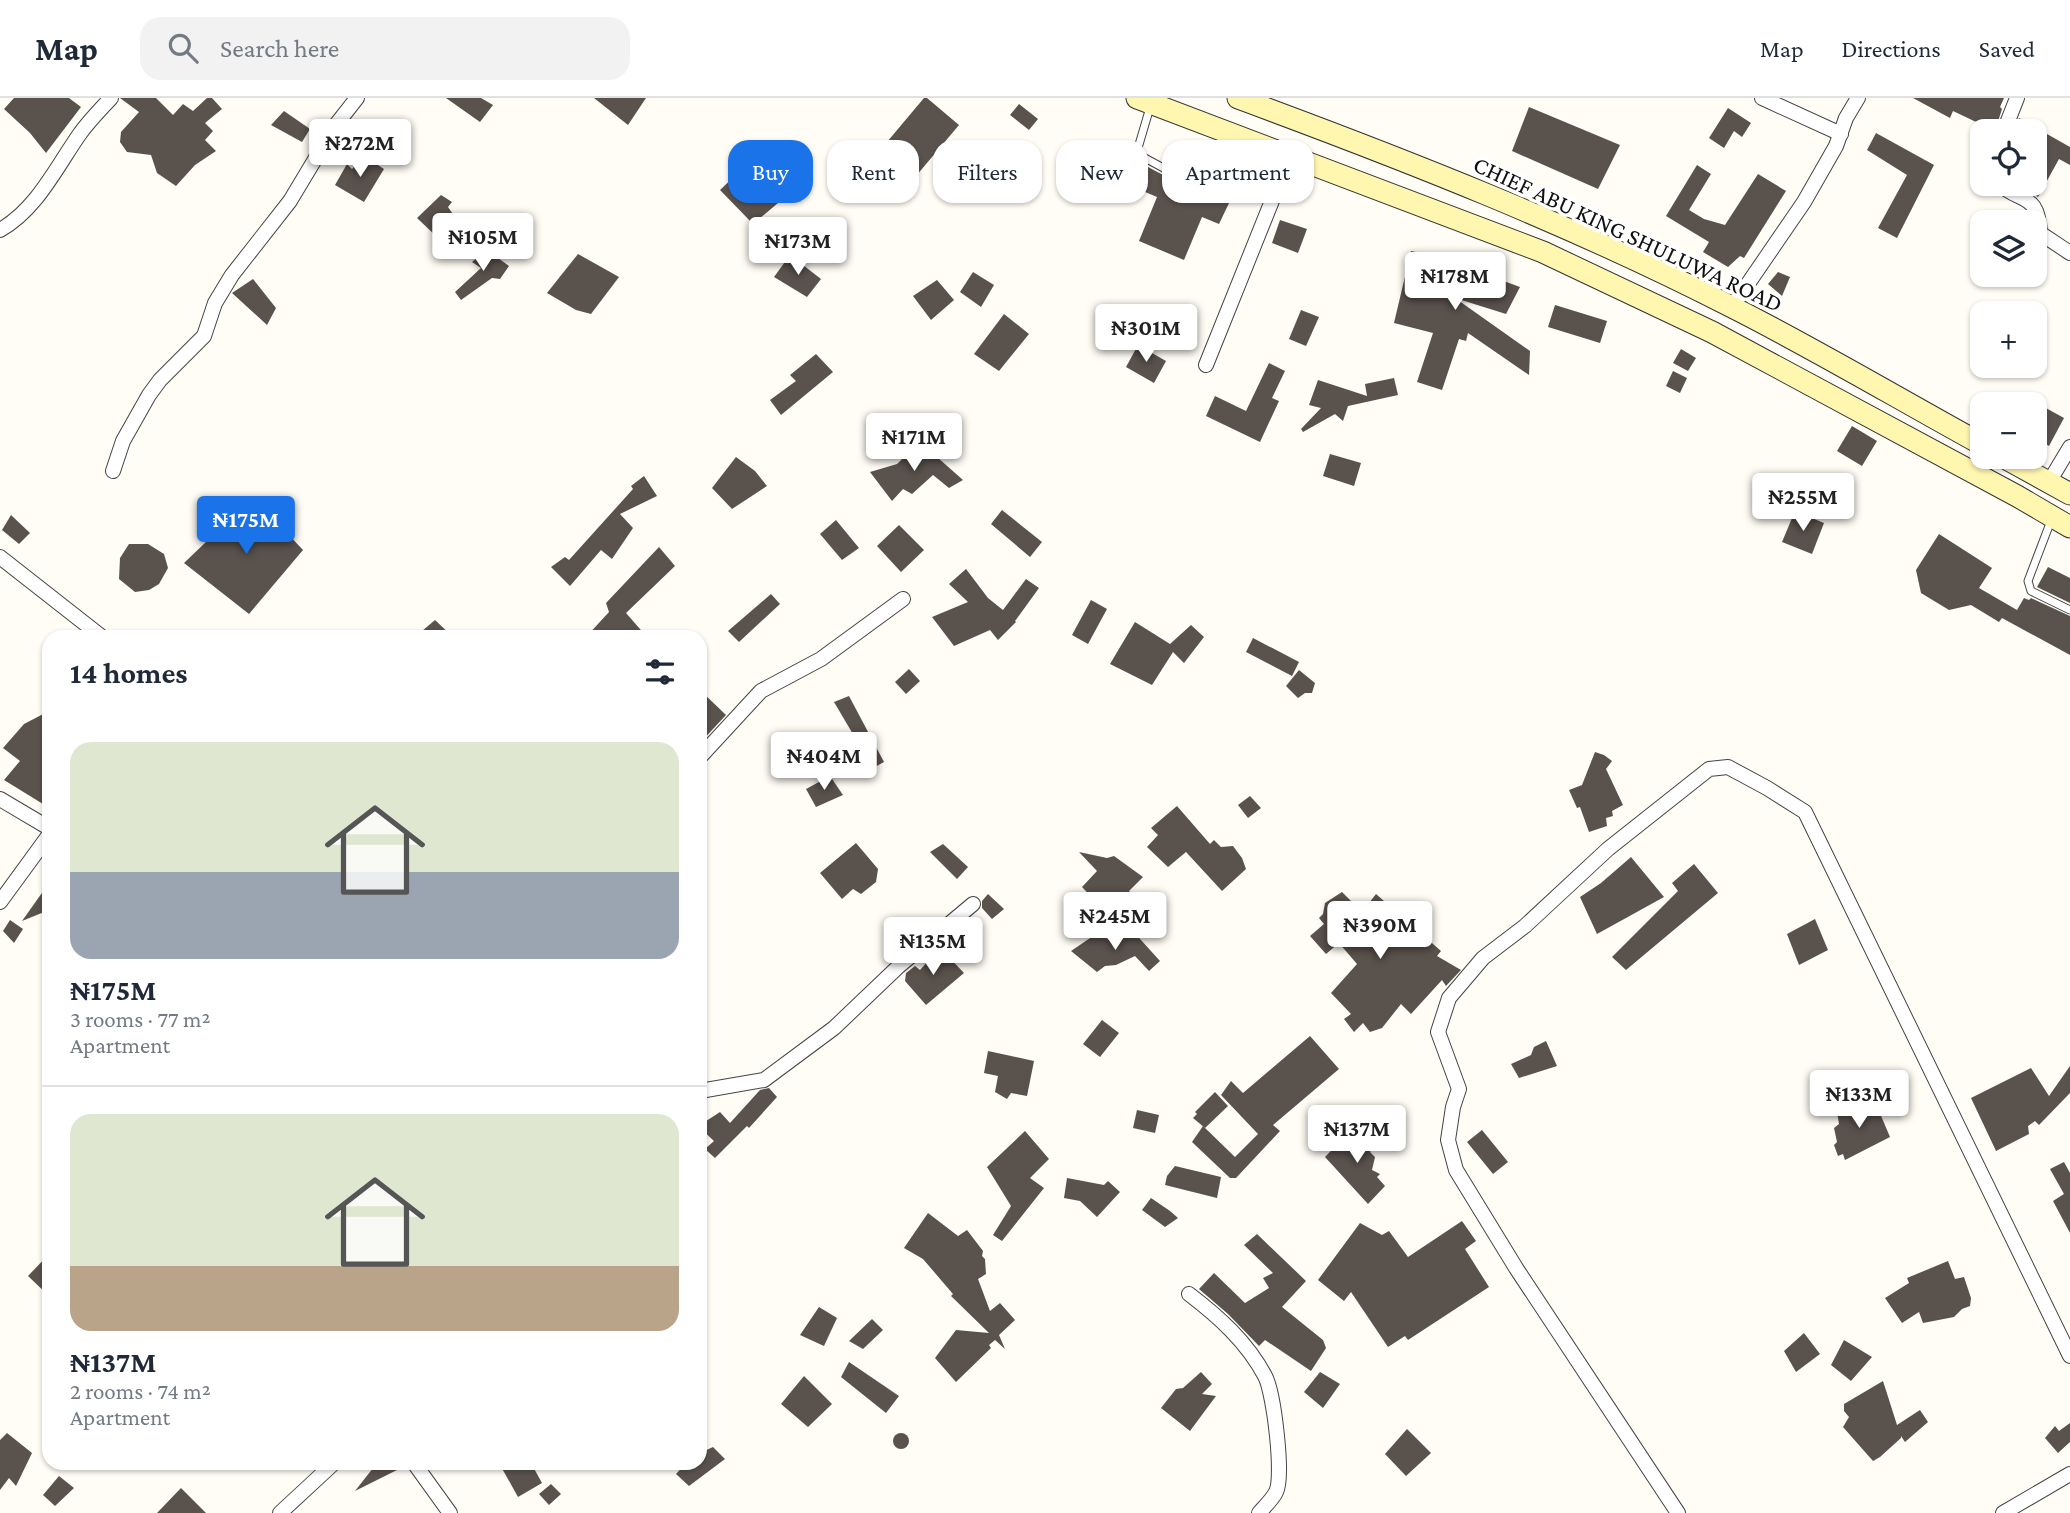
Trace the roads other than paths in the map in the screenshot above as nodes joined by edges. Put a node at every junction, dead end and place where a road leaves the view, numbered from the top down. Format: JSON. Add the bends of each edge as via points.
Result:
{"nodes":[{"id":1,"x":111,"y":98,"type":"edge"},
{"id":2,"x":357,"y":98,"type":"edge"},
{"id":3,"x":1238,"y":98,"type":"edge"},
{"id":4,"x":1762,"y":98,"type":"edge"},
{"id":5,"x":1858,"y":98,"type":"edge"},
{"id":6,"x":2017,"y":98,"type":"edge"},
{"id":7,"x":1144,"y":101,"type":"edge"},
{"id":8,"x":2009,"y":119,"type":"edge"},
{"id":9,"x":1841,"y":134,"type":"junction"},
{"id":10,"x":1249,"y":140,"type":"edge"},
{"id":11,"x":1376,"y":149,"type":"junction"},
{"id":12,"x":1314,"y":165,"type":"edge"},
{"id":13,"x":1162,"y":167,"type":"edge"},
{"id":14,"x":1360,"y":182,"type":"junction"},
{"id":15,"x":2020,"y":196,"type":"edge"},
{"id":16,"x":1263,"y":203,"type":"edge"},
{"id":17,"x":0,"y":230,"type":"edge"},
{"id":18,"x":2070,"y":253,"type":"edge"},
{"id":19,"x":1732,"y":307,"type":"junction"},
{"id":20,"x":1206,"y":365,"type":"dead end"},
{"id":21,"x":1970,"y":438,"type":"edge"},
{"id":22,"x":2070,"y":447,"type":"edge"},
{"id":23,"x":2025,"y":469,"type":"edge"},
{"id":24,"x":113,"y":471,"type":"dead end"},
{"id":25,"x":2049,"y":482,"type":"junction"},
{"id":26,"x":2070,"y":494,"type":"edge"},
{"id":27,"x":2061,"y":522,"type":"edge"},
{"id":28,"x":0,"y":557,"type":"edge"},
{"id":29,"x":903,"y":599,"type":"dead end"},
{"id":30,"x":2070,"y":610,"type":"edge"},
{"id":31,"x":93,"y":630,"type":"edge"},
{"id":32,"x":707,"y":749,"type":"edge"},
{"id":33,"x":0,"y":799,"type":"edge"},
{"id":34,"x":42,"y":824,"type":"edge"},
{"id":35,"x":42,"y":845,"type":"edge"},
{"id":36,"x":0,"y":902,"type":"edge"},
{"id":37,"x":973,"y":904,"type":"dead end"},
{"id":38,"x":707,"y":1090,"type":"edge"},
{"id":39,"x":1189,"y":1294,"type":"dead end"},
{"id":40,"x":2070,"y":1356,"type":"edge"},
{"id":41,"x":326,"y":1470,"type":"edge"},
{"id":42,"x":419,"y":1470,"type":"edge"},
{"id":43,"x":2070,"y":1474,"type":"edge"},
{"id":44,"x":280,"y":1513,"type":"edge"},
{"id":45,"x":450,"y":1513,"type":"edge"},
{"id":46,"x":1259,"y":1513,"type":"edge"},
{"id":47,"x":1678,"y":1513,"type":"edge"},
{"id":48,"x":2003,"y":1513,"type":"edge"}],
"edges":[{"from":1,"to":17,"type":"street","via":[[80,133],[46,185]]},
{"from":2,"to":24,"type":"street","via":[[290,201],[232,275],[215,303],[204,336],[149,395],[123,441]]},
{"from":3,"to":11,"type":"street","name":"CHIEF ABU KING SHULUWA ROAD"},
{"from":4,"to":9,"type":"street"},
{"from":5,"to":9,"type":"street"},
{"from":6,"to":8,"type":"street"},
{"from":7,"to":10,"type":"street"},
{"from":7,"to":13,"type":"lane","via":[[1138,148],[1143,157]]},
{"from":9,"to":19,"type":"street","via":[[1804,202]]},
{"from":11,"to":14,"type":"street"},
{"from":11,"to":19,"type":"street","name":"CHIEF ABU KING SHULUWA ROAD","via":[[1554,223]]},
{"from":12,"to":14,"type":"street"},
{"from":14,"to":27,"type":"street","via":[[1543,252],[1712,332]]},
{"from":15,"to":18,"type":"street","via":[[2039,215],[2039,233]]},
{"from":16,"to":20,"type":"street"},
{"from":19,"to":21,"type":"street","name":"CHIEF ABU KING SHULUWA ROAD"},
{"from":22,"to":25,"type":"street"},
{"from":23,"to":25,"type":"street"},
{"from":25,"to":26,"type":"street"},
{"from":27,"to":30,"type":"lane","via":[[2028,586]]},
{"from":28,"to":31,"type":"street"},
{"from":29,"to":32,"type":"street","via":[[821,659],[761,691]]},
{"from":33,"to":34,"type":"street"},
{"from":35,"to":36,"type":"street"},
{"from":37,"to":38,"type":"street","via":[[834,1028],[764,1080]]},
{"from":39,"to":46,"type":"street","via":[[1239,1338],[1266,1378],[1278,1434],[1277,1491]]},
{"from":40,"to":47,"type":"street","via":[[1805,812],[1728,768],[1709,769],[1483,958],[1449,998],[1438,1031],[1459,1089],[1448,1140],[1456,1170]]},
{"from":41,"to":44,"type":"street"},
{"from":42,"to":45,"type":"street"},
{"from":43,"to":48,"type":"street"}]}
